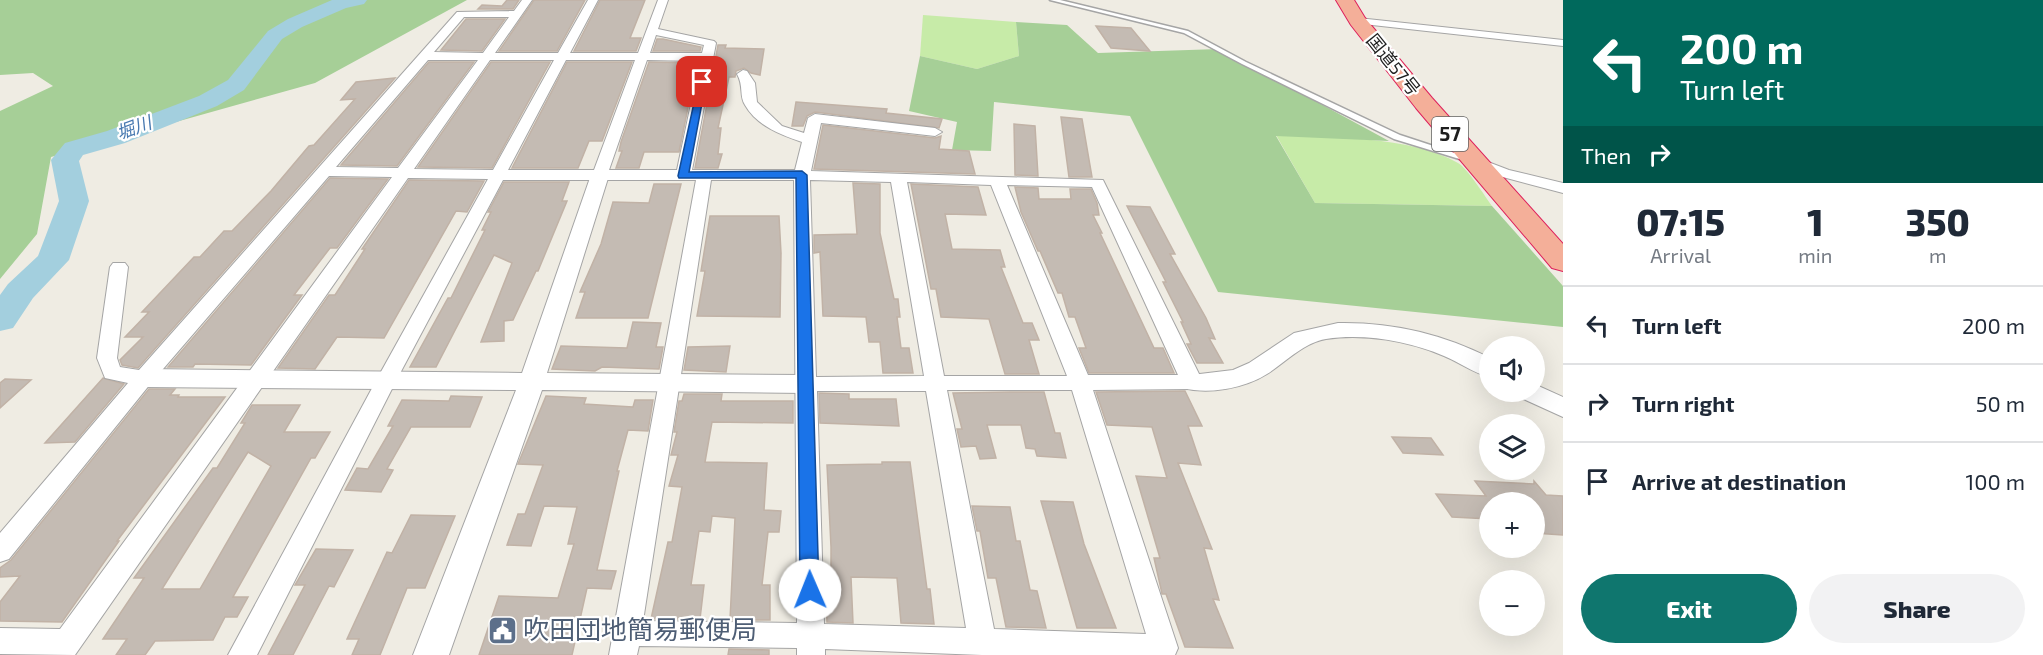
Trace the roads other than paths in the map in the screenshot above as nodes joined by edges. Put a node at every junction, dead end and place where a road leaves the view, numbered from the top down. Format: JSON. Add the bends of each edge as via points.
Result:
{"nodes":[{"id":1,"x":527,"y":0,"type":"edge"},
{"id":2,"x":592,"y":0,"type":"edge"},
{"id":3,"x":663,"y":0,"type":"edge"},
{"id":4,"x":1053,"y":0,"type":"edge"},
{"id":5,"x":1345,"y":0,"type":"edge"},
{"id":6,"x":516,"y":14,"type":"junction"},
{"id":7,"x":1364,"y":14,"type":"edge"},
{"id":8,"x":652,"y":31,"type":"junction"},
{"id":9,"x":1563,"y":43,"type":"edge"},
{"id":10,"x":423,"y":56,"type":"junction"},
{"id":11,"x":486,"y":56,"type":"junction"},
{"id":12,"x":562,"y":56,"type":"junction"},
{"id":13,"x":642,"y":57,"type":"junction"},
{"id":14,"x":706,"y":57,"type":"junction"},
{"id":15,"x":743,"y":74,"type":"dead end"},
{"id":16,"x":935,"y":132,"type":"dead end"},
{"id":17,"x":810,"y":141,"type":"junction"},
{"id":18,"x":1475,"y":161,"type":"junction"},
{"id":19,"x":323,"y":171,"type":"junction"},
{"id":20,"x":403,"y":173,"type":"junction"},
{"id":21,"x":1504,"y":173,"type":"junction"},
{"id":22,"x":497,"y":175,"type":"junction"},
{"id":23,"x":600,"y":175,"type":"junction"},
{"id":24,"x":802,"y":175,"type":"junction"},
{"id":25,"x":693,"y":176,"type":"junction"},
{"id":26,"x":897,"y":177,"type":"junction"},
{"id":27,"x":997,"y":180,"type":"junction"},
{"id":28,"x":1563,"y":188,"type":"edge"},
{"id":29,"x":1563,"y":237,"type":"edge"},
{"id":30,"x":1563,"y":262,"type":"edge"},
{"id":31,"x":119,"y":267,"type":"dead end"},
{"id":32,"x":1479,"y":364,"type":"edge"},
{"id":33,"x":144,"y":378,"type":"junction"},
{"id":34,"x":257,"y":378,"type":"junction"},
{"id":35,"x":387,"y":379,"type":"junction"},
{"id":36,"x":532,"y":381,"type":"junction"},
{"id":37,"x":1080,"y":382,"type":"junction"},
{"id":38,"x":1192,"y":382,"type":"junction"},
{"id":39,"x":669,"y":383,"type":"junction"},
{"id":40,"x":937,"y":383,"type":"junction"},
{"id":41,"x":805,"y":384,"type":"junction"},
{"id":42,"x":1545,"y":399,"type":"edge"},
{"id":43,"x":1563,"y":408,"type":"edge"},
{"id":44,"x":0,"y":551,"type":"edge"},
{"id":45,"x":0,"y":640,"type":"edge"},
{"id":46,"x":982,"y":642,"type":"junction"},
{"id":47,"x":625,"y":644,"type":"edge"},
{"id":48,"x":811,"y":646,"type":"edge"},
{"id":49,"x":62,"y":648,"type":"edge"},
{"id":50,"x":1166,"y":652,"type":"edge"},
{"id":51,"x":242,"y":655,"type":"edge"},
{"id":52,"x":431,"y":655,"type":"edge"}],
"edges":[{"from":1,"to":6,"type":"street"},
{"from":2,"to":12,"type":"street"},
{"from":3,"to":8,"type":"street"},
{"from":4,"to":18,"type":"lane","via":[[1186,32],[1397,137]]},
{"from":5,"to":7,"type":"highway","name":"国道57号","number":"57"},
{"from":6,"to":10,"type":"street","via":[[461,15]]},
{"from":6,"to":11,"type":"street"},
{"from":7,"to":9,"type":"street"},
{"from":7,"to":18,"type":"highway","name":"国道57号","number":"57","via":[[1424,103]]},
{"from":7,"to":21,"type":"highway","name":"国道57号","number":"57","via":[[1439,104]]},
{"from":8,"to":13,"type":"street"},
{"from":8,"to":14,"type":"street","via":[[710,43]]},
{"from":10,"to":11,"type":"street"},
{"from":10,"to":19,"type":"street"},
{"from":11,"to":12,"type":"street"},
{"from":11,"to":20,"type":"street"},
{"from":12,"to":13,"type":"street"},
{"from":12,"to":22,"type":"street"},
{"from":13,"to":14,"type":"street"},
{"from":13,"to":23,"type":"street"},
{"from":14,"to":25,"type":"street"},
{"from":15,"to":17,"type":"street","via":[[749,83],[750,103],[777,129]]},
{"from":16,"to":17,"type":"street","via":[[815,118]]},
{"from":17,"to":24,"type":"street"},
{"from":18,"to":21,"type":"street"},
{"from":18,"to":30,"type":"highway","name":"国道57号","number":"57"},
{"from":19,"to":20,"type":"street"},
{"from":19,"to":33,"type":"street"},
{"from":20,"to":22,"type":"street"},
{"from":20,"to":34,"type":"street"},
{"from":21,"to":28,"type":"street"},
{"from":21,"to":29,"type":"highway","name":"国道57号","number":"57"},
{"from":22,"to":23,"type":"street"},
{"from":22,"to":35,"type":"street"},
{"from":23,"to":25,"type":"street"},
{"from":23,"to":36,"type":"street"},
{"from":24,"to":25,"type":"street"},
{"from":24,"to":26,"type":"street"},
{"from":24,"to":41,"type":"street"},
{"from":25,"to":39,"type":"street"},
{"from":26,"to":27,"type":"street"},
{"from":26,"to":40,"type":"street"},
{"from":27,"to":37,"type":"street"},
{"from":27,"to":38,"type":"street","via":[[1098,183]]},
{"from":31,"to":33,"type":"street","via":[[107,358],[112,373]]},
{"from":32,"to":38,"type":"street","via":[[1436,344],[1356,330],[1309,336],[1284,348],[1265,365],[1229,381]]},
{"from":33,"to":34,"type":"street"},
{"from":33,"to":44,"type":"street"},
{"from":34,"to":35,"type":"street"},
{"from":34,"to":49,"type":"street"},
{"from":35,"to":36,"type":"street"},
{"from":35,"to":51,"type":"street"},
{"from":36,"to":39,"type":"street"},
{"from":36,"to":52,"type":"street"},
{"from":37,"to":38,"type":"street"},
{"from":37,"to":40,"type":"street"},
{"from":37,"to":50,"type":"street"},
{"from":39,"to":41,"type":"street"},
{"from":39,"to":47,"type":"street"},
{"from":40,"to":41,"type":"street"},
{"from":40,"to":46,"type":"street"},
{"from":41,"to":48,"type":"street"},
{"from":42,"to":43,"type":"street"},
{"from":45,"to":49,"type":"street"},
{"from":46,"to":48,"type":"street"},
{"from":46,"to":50,"type":"street"},
{"from":47,"to":48,"type":"street"}]}
